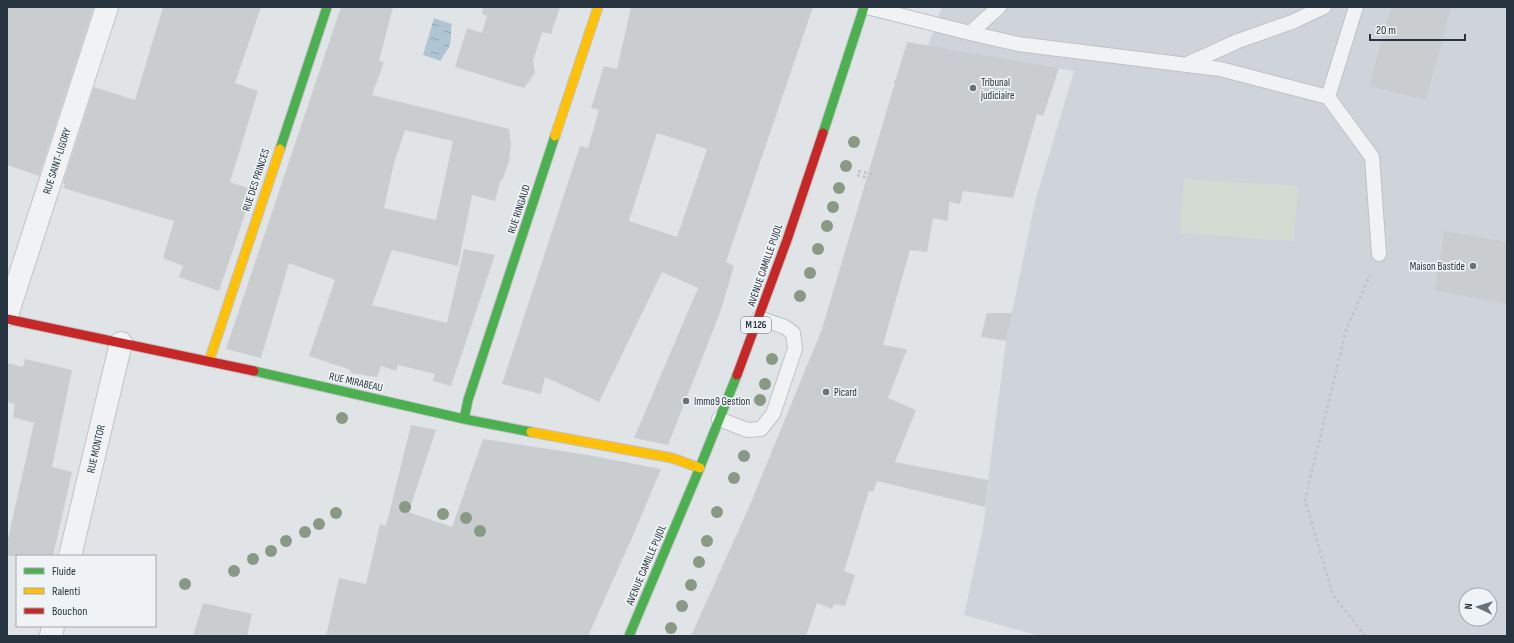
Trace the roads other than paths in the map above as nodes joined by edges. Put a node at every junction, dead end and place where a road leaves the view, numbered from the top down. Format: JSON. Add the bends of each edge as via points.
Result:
{"nodes":[{"id":1,"x":107,"y":7,"type":"edge"},
{"id":2,"x":327,"y":7,"type":"edge"},
{"id":3,"x":598,"y":7,"type":"edge"},
{"id":4,"x":865,"y":7,"type":"edge"},
{"id":5,"x":999,"y":7,"type":"edge"},
{"id":6,"x":1324,"y":7,"type":"edge"},
{"id":7,"x":1356,"y":7,"type":"edge"},
{"id":8,"x":970,"y":33,"type":"junction"},
{"id":9,"x":1185,"y":65,"type":"junction"},
{"id":10,"x":1328,"y":97,"type":"junction"},
{"id":11,"x":1379,"y":254,"type":"road end"},
{"id":12,"x":7,"y":315,"type":"edge"},
{"id":13,"x":759,"y":318,"type":"junction"},
{"id":14,"x":7,"y":319,"type":"edge"},
{"id":15,"x":121,"y":343,"type":"junction"},
{"id":16,"x":209,"y":362,"type":"junction"},
{"id":17,"x":464,"y":419,"type":"junction"},
{"id":18,"x":720,"y":419,"type":"junction"},
{"id":19,"x":700,"y":468,"type":"junction"},
{"id":20,"x":70,"y":555,"type":"edge"},
{"id":21,"x":629,"y":636,"type":"edge"}],
"edges":[{"from":1,"to":12,"type":"street","name":"RUE SAINT-LIGORY"},
{"from":2,"to":16,"type":"street","name":"RUE DES PRINCES"},
{"from":3,"to":17,"type":"street","name":"RUE RINGAUD","via":[[468,400]]},
{"from":4,"to":8,"type":"lane"},
{"from":4,"to":13,"type":"street","name":"AVENUE CAMILLE PUJOL","number":"M 126"},
{"from":5,"to":8,"type":"lane"},
{"from":6,"to":9,"type":"lane"},
{"from":7,"to":10,"type":"lane"},
{"from":8,"to":9,"type":"lane","via":[[1018,44]]},
{"from":9,"to":10,"type":"lane","via":[[1220,69]]},
{"from":10,"to":11,"type":"lane","via":[[1372,157]]},
{"from":13,"to":18,"type":"street","name":"AVENUE CAMILLE PUJOL","number":"M 126"},
{"from":13,"to":18,"type":"lane","via":[[785,327],[793,333],[795,349],[773,414],[761,429],[747,430]]},
{"from":14,"to":15,"type":"street","name":"RUE MIRABEAU"},
{"from":15,"to":16,"type":"street","name":"RUE MIRABEAU"},
{"from":15,"to":20,"type":"street","name":"RUE MONTOR"},
{"from":16,"to":17,"type":"street","name":"RUE MIRABEAU"},
{"from":17,"to":19,"type":"street","name":"RUE MIRABEAU","via":[[672,458]]},
{"from":18,"to":19,"type":"street","name":"AVENUE CAMILLE PUJOL","number":"M 126"},
{"from":19,"to":21,"type":"street","name":"AVENUE CAMILLE PUJOL","number":"M 126"}]}
